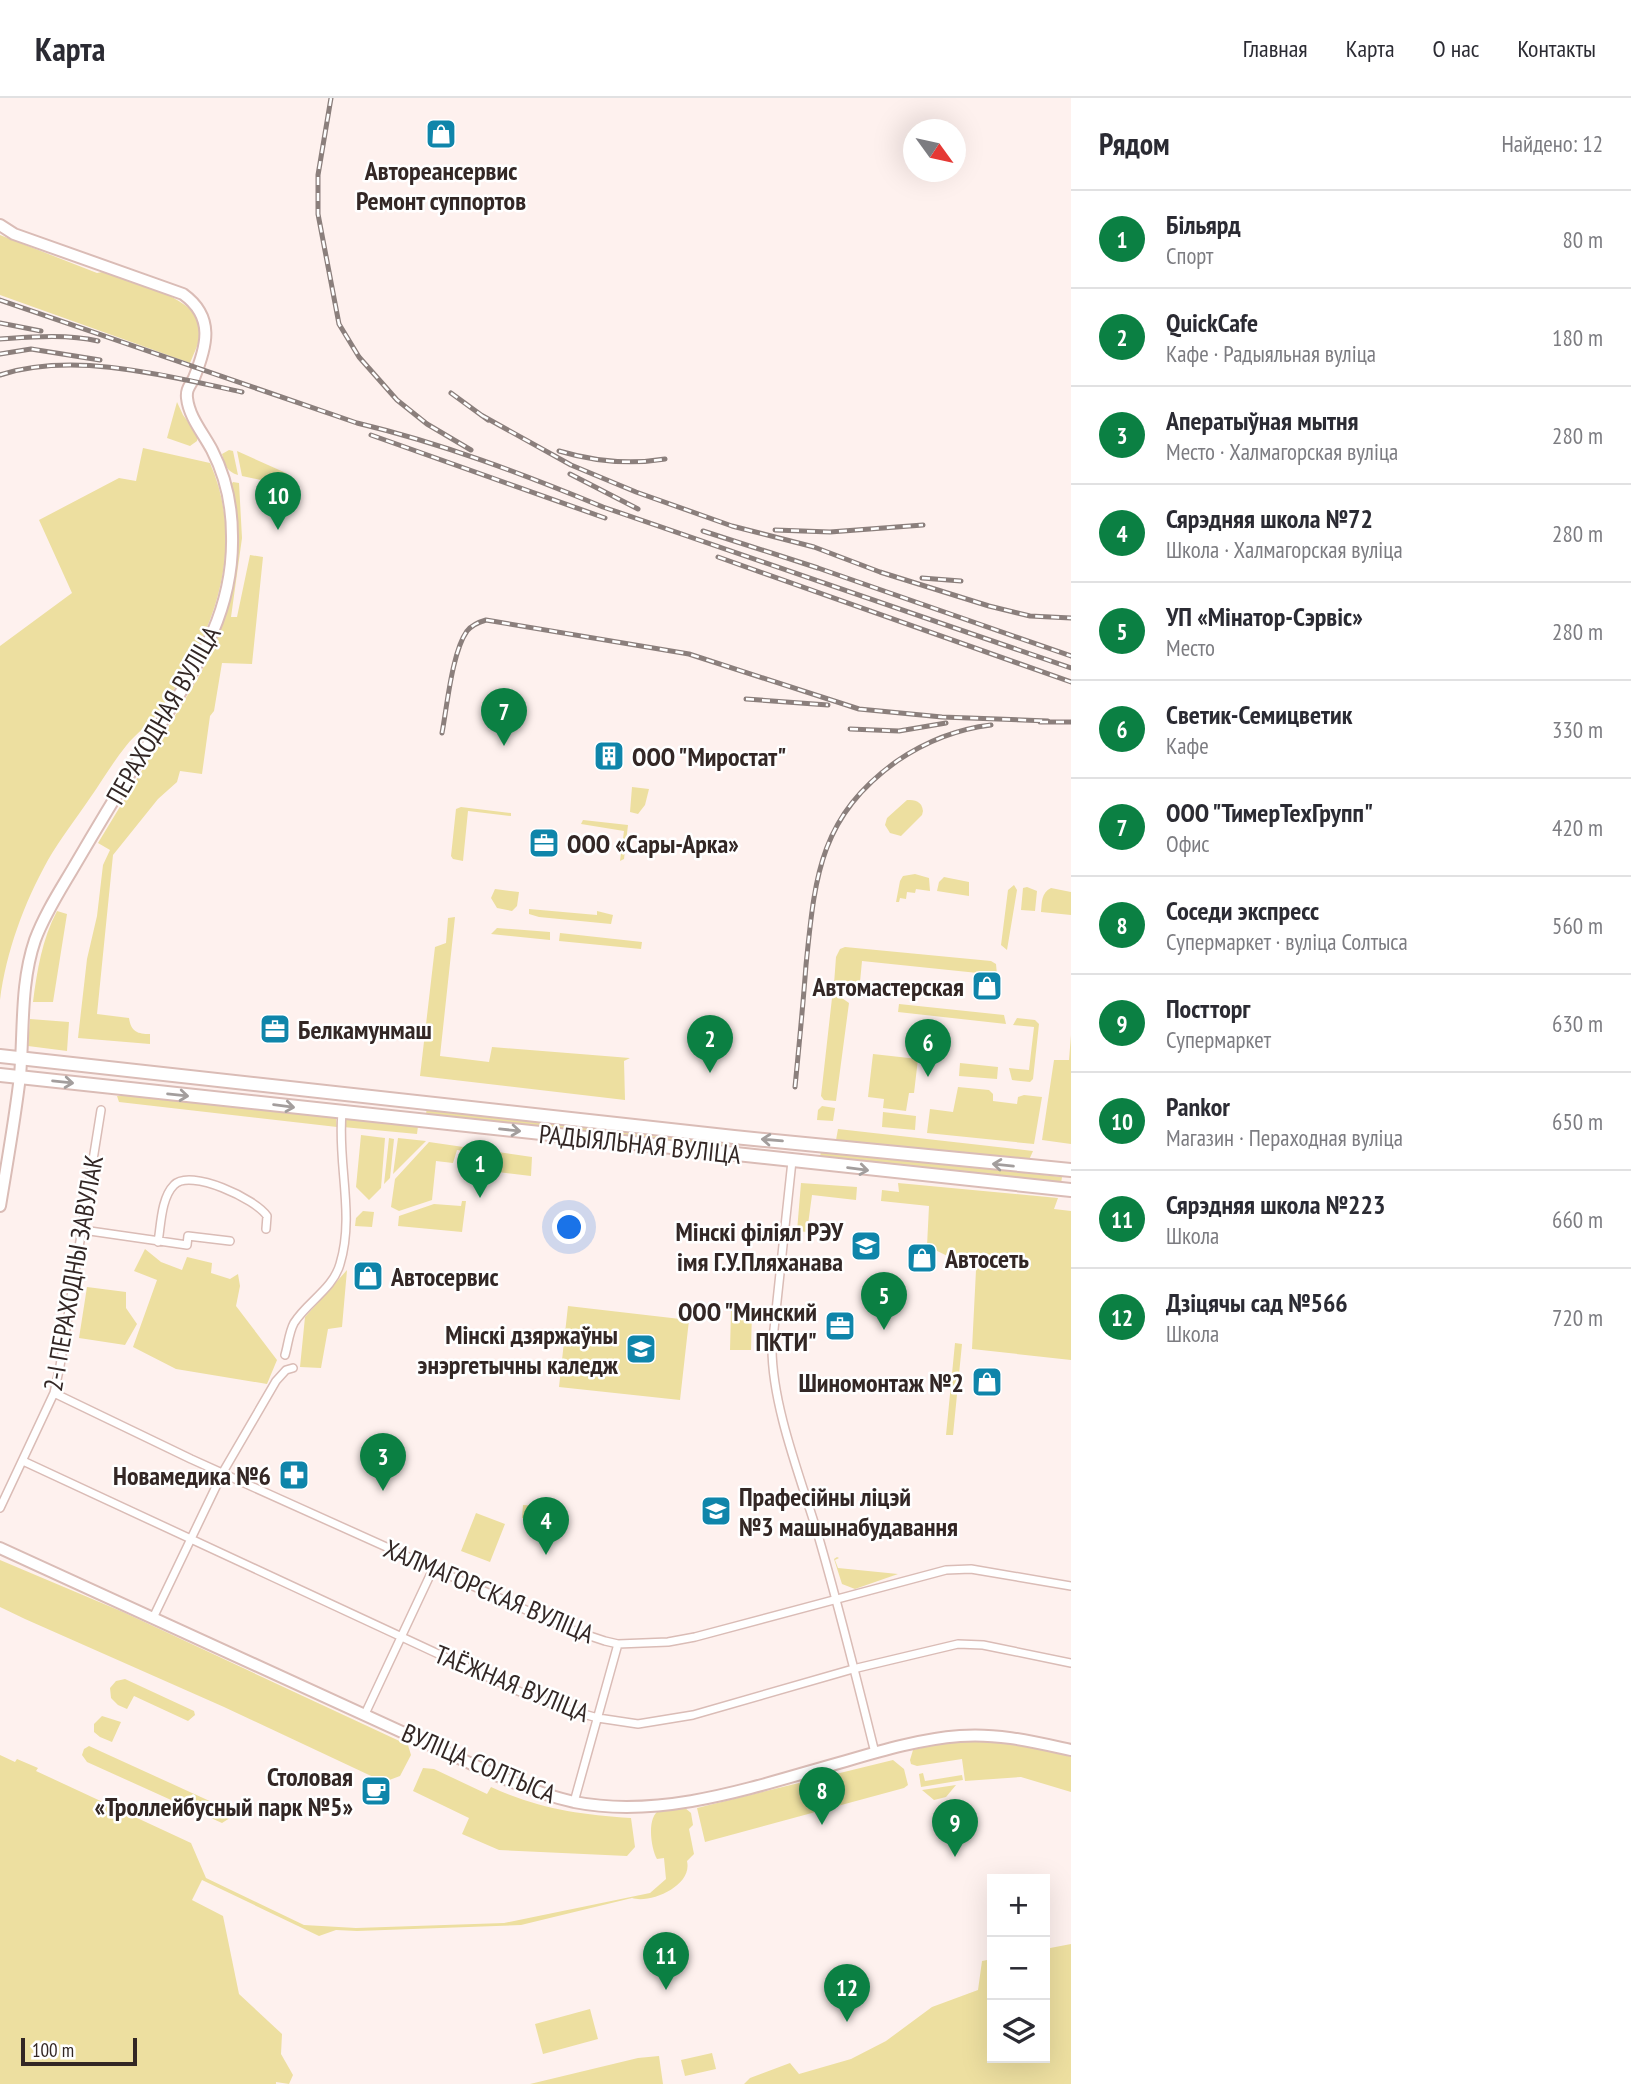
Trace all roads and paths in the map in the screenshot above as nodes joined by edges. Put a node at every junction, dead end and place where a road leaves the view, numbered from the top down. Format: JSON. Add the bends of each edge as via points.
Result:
{"nodes":[{"id":1,"x":0,"y":226,"type":"edge"},
{"id":2,"x":0,"y":1056,"type":"edge"},
{"id":3,"x":21,"y":1059,"type":"junction"},
{"id":4,"x":0,"y":1075,"type":"edge"},
{"id":5,"x":19,"y":1077,"type":"junction"},
{"id":6,"x":232,"y":1081,"type":"junction"},
{"id":7,"x":230,"y":1100,"type":"junction"},
{"id":8,"x":101,"y":1110,"type":"dead end"},
{"id":9,"x":342,"y":1113,"type":"junction"},
{"id":10,"x":792,"y":1161,"type":"junction"},
{"id":11,"x":1071,"y":1170,"type":"edge"},
{"id":12,"x":1071,"y":1191,"type":"edge"},
{"id":13,"x":0,"y":1206,"type":"edge"},
{"id":14,"x":83,"y":1230,"type":"junction"},
{"id":15,"x":266,"y":1230,"type":"dead end"},
{"id":16,"x":230,"y":1241,"type":"dead end"},
{"id":17,"x":158,"y":1242,"type":"junction"},
{"id":18,"x":285,"y":1354,"type":"dead end"},
{"id":19,"x":293,"y":1368,"type":"dead end"},
{"id":20,"x":54,"y":1393,"type":"junction"},
{"id":21,"x":23,"y":1461,"type":"junction"},
{"id":22,"x":223,"y":1472,"type":"junction"},
{"id":23,"x":0,"y":1508,"type":"edge"},
{"id":24,"x":191,"y":1539,"type":"junction"},
{"id":25,"x":0,"y":1548,"type":"edge"},
{"id":26,"x":432,"y":1569,"type":"junction"},
{"id":27,"x":1071,"y":1586,"type":"edge"},
{"id":28,"x":836,"y":1599,"type":"junction"},
{"id":29,"x":153,"y":1618,"type":"junction"},
{"id":30,"x":401,"y":1637,"type":"junction"},
{"id":31,"x":618,"y":1644,"type":"junction"},
{"id":32,"x":1071,"y":1663,"type":"edge"},
{"id":33,"x":853,"y":1669,"type":"junction"},
{"id":34,"x":365,"y":1714,"type":"junction"},
{"id":35,"x":598,"y":1718,"type":"junction"},
{"id":36,"x":1071,"y":1750,"type":"edge"},
{"id":37,"x":875,"y":1753,"type":"junction"},
{"id":38,"x":574,"y":1802,"type":"junction"}],
"edges":[{"from":1,"to":3,"type":"street","name":"ПЕРАХОДНАЯ ВУЛІЦА","via":[[183,294],[198,306],[205,340],[187,397],[226,485],[232,533],[230,574],[215,631],[41,925],[24,991]]},
{"from":2,"to":3,"type":"main road","name":"РАДЫЯЛЬНАЯ ВУЛІЦА"},
{"from":3,"to":5,"type":"street","name":"ПЕРАХОДНАЯ ВУЛІЦА"},
{"from":3,"to":6,"type":"main road","name":"РАДЫЯЛЬНАЯ ВУЛІЦА"},
{"from":4,"to":5,"type":"main road","name":"РАДЫЯЛЬНАЯ ВУЛІЦА"},
{"from":5,"to":7,"type":"main road","name":"РАДЫЯЛЬНАЯ ВУЛІЦА","one_way":true},
{"from":5,"to":13,"type":"street","name":"ПЕРАХОДНАЯ ВУЛІЦА"},
{"from":6,"to":7,"type":"main road"},
{"from":11,"to":6,"type":"main road","name":"РАДЫЯЛЬНАЯ ВУЛІЦА","one_way":true},
{"from":7,"to":9,"type":"main road","name":"РАДЫЯЛЬНАЯ ВУЛІЦА","one_way":true},
{"from":8,"to":14,"type":"street","name":"2-І ПЕРАХОДНЫ ЗАВУЛАК"},
{"from":9,"to":10,"type":"main road","name":"РАДЫЯЛЬНАЯ ВУЛІЦА","one_way":true},
{"from":9,"to":18,"type":"street","via":[[342,1257],[330,1283],[294,1324]]},
{"from":10,"to":12,"type":"main road","name":"РАДЫЯЛЬНАЯ ВУЛІЦА","one_way":true},
{"from":10,"to":28,"type":"street","via":[[773,1371]]},
{"from":14,"to":17,"type":"street"},
{"from":14,"to":20,"type":"street","name":"2-І ПЕРАХОДНЫ ЗАВУЛАК"},
{"from":15,"to":17,"type":"street","via":[[267,1216],[254,1203],[190,1178],[170,1190]]},
{"from":16,"to":17,"type":"street","via":[[188,1236],[187,1245]]},
{"from":19,"to":22,"type":"street","via":[[276,1381]]},
{"from":20,"to":21,"type":"street","name":"2-І ПЕРАХОДНЫ ЗАВУЛАК"},
{"from":20,"to":22,"type":"street","name":"ХАЛМАГОРСКАЯ ВУЛІЦА"},
{"from":21,"to":23,"type":"street","name":"2-І ПЕРАХОДНЫ ЗАВУЛАК"},
{"from":21,"to":24,"type":"street","name":"ТАЁЖНАЯ ВУЛІЦА"},
{"from":22,"to":24,"type":"street"},
{"from":22,"to":26,"type":"street","name":"ХАЛМАГОРСКАЯ ВУЛІЦА"},
{"from":24,"to":29,"type":"street"},
{"from":24,"to":30,"type":"street","name":"ТАЁЖНАЯ ВУЛІЦА"},
{"from":25,"to":29,"type":"street","name":"ВУЛІЦА СОЛТЫСА"},
{"from":26,"to":30,"type":"street"},
{"from":26,"to":31,"type":"street","name":"ХАЛМАГОРСКАЯ ВУЛІЦА","via":[[566,1628]]},
{"from":27,"to":28,"type":"street","name":"ХАЛМАГОРСКАЯ ВУЛІЦА","via":[[957,1569]]},
{"from":28,"to":31,"type":"street","name":"ХАЛМАГОРСКАЯ ВУЛІЦА","via":[[695,1637]]},
{"from":28,"to":33,"type":"street"},
{"from":29,"to":34,"type":"street","name":"ВУЛІЦА СОЛТЫСА"},
{"from":30,"to":34,"type":"street"},
{"from":30,"to":35,"type":"street","name":"ТАЁЖНАЯ ВУЛІЦА","via":[[517,1691]]},
{"from":31,"to":35,"type":"street"},
{"from":32,"to":33,"type":"street","name":"ТАЁЖНАЯ ВУЛІЦА","via":[[958,1644]]},
{"from":33,"to":35,"type":"street","name":"ТАЁЖНАЯ ВУЛІЦА","via":[[693,1715],[638,1724]]},
{"from":33,"to":37,"type":"street"},
{"from":34,"to":38,"type":"street","name":"ВУЛІЦА СОЛТЫСА","via":[[498,1776]]},
{"from":35,"to":38,"type":"street"},
{"from":36,"to":37,"type":"street","name":"ВУЛІЦА СОЛТЫСА","via":[[982,1735],[937,1739]]},
{"from":37,"to":38,"type":"street","name":"ВУЛІЦА СОЛТЫСА","via":[[691,1801],[617,1806]]}]}
